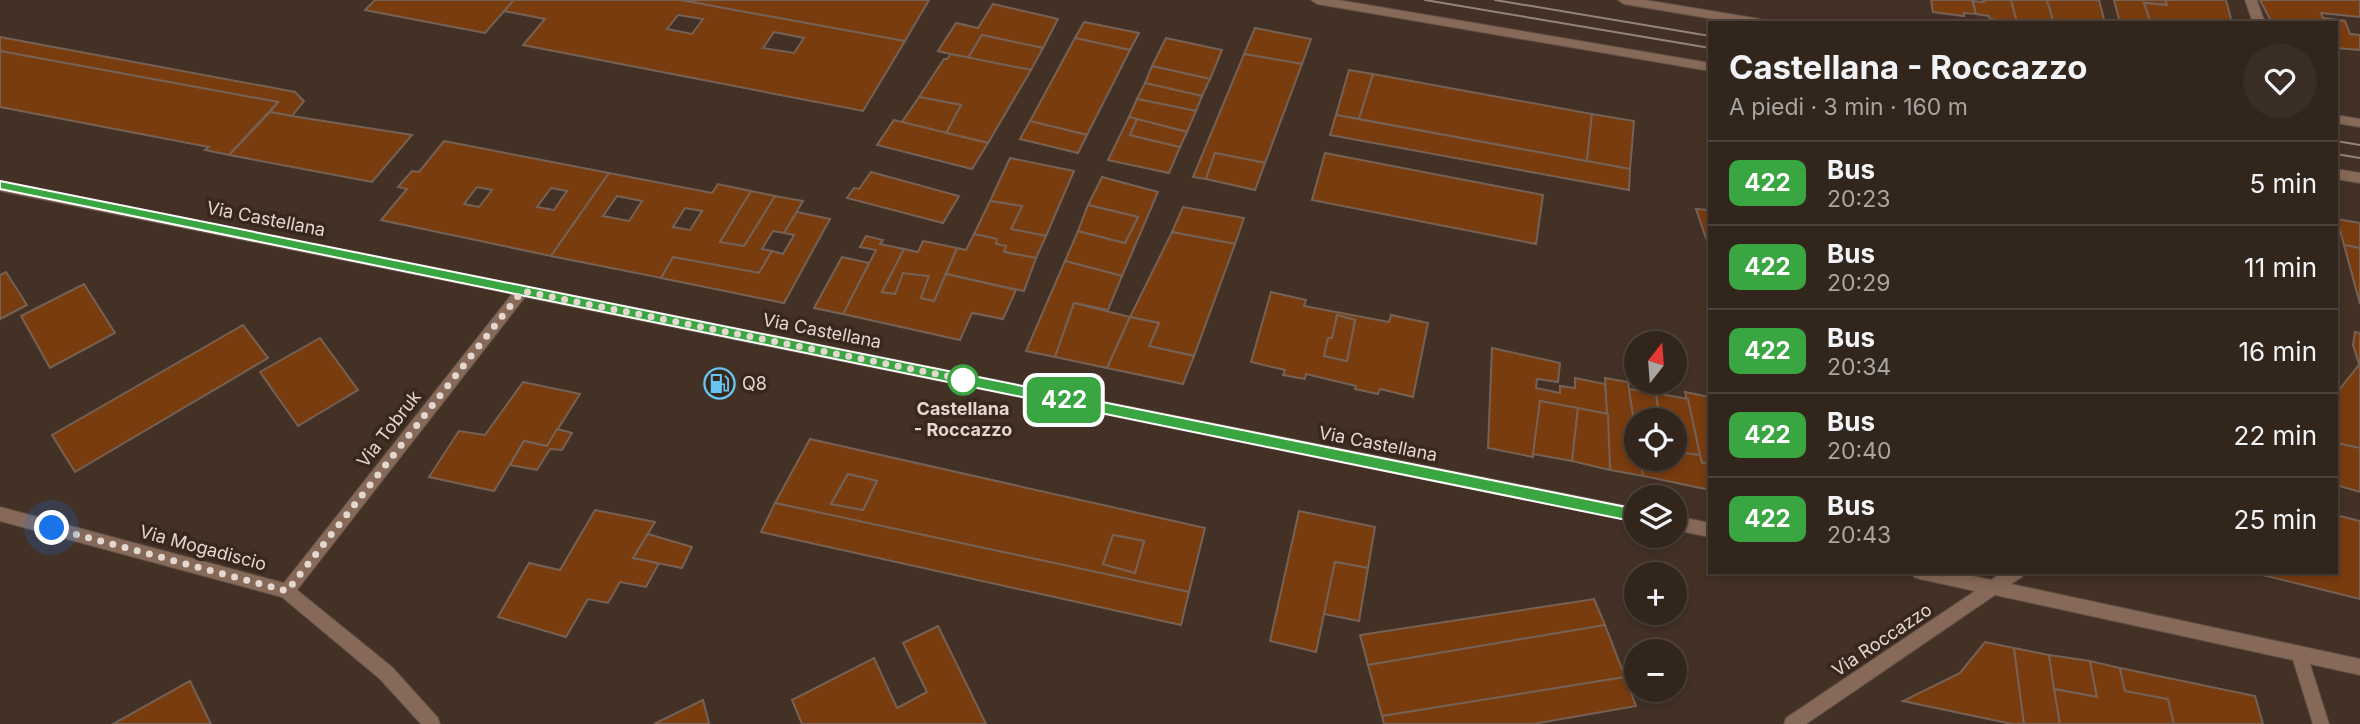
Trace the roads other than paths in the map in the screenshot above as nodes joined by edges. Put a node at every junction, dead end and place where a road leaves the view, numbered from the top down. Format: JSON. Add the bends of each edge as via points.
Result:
{"nodes":[{"id":1,"x":1317,"y":0,"type":"edge"},
{"id":2,"x":1623,"y":0,"type":"edge"},
{"id":3,"x":2251,"y":0,"type":"edge"},
{"id":4,"x":1748,"y":21,"type":"edge"},
{"id":5,"x":2258,"y":21,"type":"edge"},
{"id":6,"x":1708,"y":67,"type":"edge"},
{"id":7,"x":2338,"y":119,"type":"edge"},
{"id":8,"x":2360,"y":123,"type":"edge"},
{"id":9,"x":2338,"y":174,"type":"edge"},
{"id":10,"x":2360,"y":178,"type":"edge"},
{"id":11,"x":0,"y":186,"type":"edge"},
{"id":12,"x":522,"y":291,"type":"junction"},
{"id":13,"x":1624,"y":513,"type":"edge"},
{"id":14,"x":0,"y":514,"type":"edge"},
{"id":15,"x":1687,"y":525,"type":"edge"},
{"id":16,"x":1708,"y":530,"type":"edge"},
{"id":17,"x":1930,"y":574,"type":"edge"},
{"id":18,"x":2013,"y":574,"type":"edge"},
{"id":19,"x":1993,"y":587,"type":"junction"},
{"id":20,"x":287,"y":591,"type":"junction"},
{"id":21,"x":2300,"y":654,"type":"junction"},
{"id":22,"x":2360,"y":667,"type":"edge"},
{"id":23,"x":432,"y":724,"type":"edge"},
{"id":24,"x":1792,"y":724,"type":"edge"},
{"id":25,"x":2321,"y":724,"type":"edge"}],
"edges":[{"from":1,"to":6,"type":"street"},
{"from":2,"to":4,"type":"street"},
{"from":3,"to":5,"type":"street"},
{"from":7,"to":8,"type":"street"},
{"from":9,"to":10,"type":"street"},
{"from":11,"to":12,"type":"street","name":"Via Castellana"},
{"from":12,"to":13,"type":"street","name":"Via Castellana"},
{"from":12,"to":20,"type":"street","name":"Via Tobruk"},
{"from":14,"to":20,"type":"street","name":"Via Mogadiscio"},
{"from":15,"to":16,"type":"street"},
{"from":17,"to":19,"type":"street"},
{"from":18,"to":19,"type":"street","name":"Via Roccazzo"},
{"from":19,"to":21,"type":"street"},
{"from":19,"to":24,"type":"street","name":"Via Roccazzo"},
{"from":20,"to":23,"type":"street","name":"Via Mogadiscio","via":[[386,673]]},
{"from":21,"to":22,"type":"street"},
{"from":21,"to":25,"type":"street"}]}
